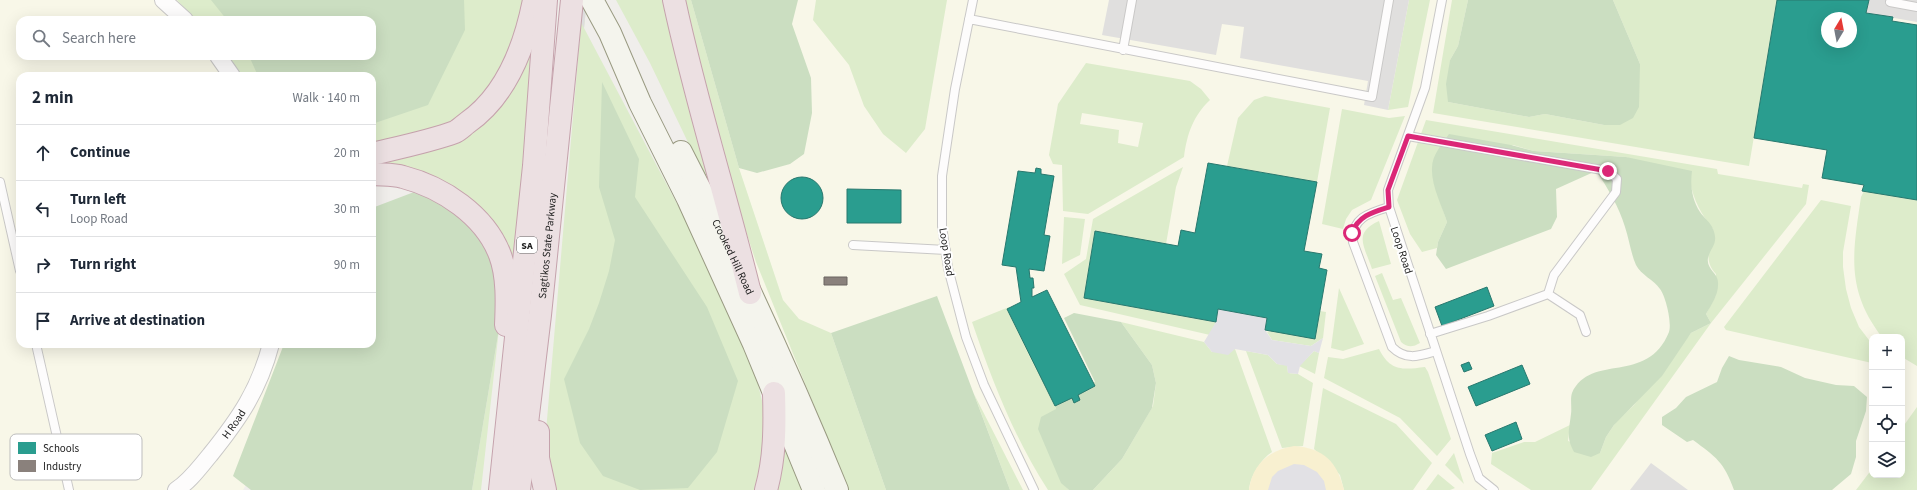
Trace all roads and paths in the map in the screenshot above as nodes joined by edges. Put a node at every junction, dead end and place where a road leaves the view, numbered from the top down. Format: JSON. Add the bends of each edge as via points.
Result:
{"nodes":[{"id":1,"x":163,"y":0,"type":"edge"},
{"id":2,"x":534,"y":0,"type":"edge"},
{"id":3,"x":546,"y":0,"type":"edge"},
{"id":4,"x":572,"y":0,"type":"edge"},
{"id":5,"x":592,"y":0,"type":"edge"},
{"id":6,"x":674,"y":0,"type":"edge"},
{"id":7,"x":973,"y":0,"type":"edge"},
{"id":8,"x":1132,"y":0,"type":"edge"},
{"id":9,"x":1389,"y":0,"type":"edge"},
{"id":10,"x":1442,"y":0,"type":"edge"},
{"id":11,"x":1891,"y":0,"type":"edge"},
{"id":12,"x":1917,"y":7,"type":"edge"},
{"id":13,"x":181,"y":16,"type":"edge"},
{"id":14,"x":969,"y":20,"type":"junction"},
{"id":15,"x":610,"y":33,"type":"junction"},
{"id":16,"x":1123,"y":50,"type":"junction"},
{"id":17,"x":221,"y":60,"type":"edge"},
{"id":18,"x":229,"y":72,"type":"edge"},
{"id":19,"x":1408,"y":136,"type":"junction"},
{"id":20,"x":376,"y":153,"type":"edge"},
{"id":21,"x":376,"y":174,"type":"edge"},
{"id":22,"x":0,"y":182,"type":"edge"},
{"id":23,"x":1389,"y":207,"type":"junction"},
{"id":24,"x":852,"y":245,"type":"dead end"},
{"id":25,"x":946,"y":250,"type":"junction"},
{"id":26,"x":16,"y":253,"type":"edge"},
{"id":27,"x":750,"y":293,"type":"junction"},
{"id":28,"x":1548,"y":294,"type":"junction"},
{"id":29,"x":540,"y":315,"type":"junction"},
{"id":30,"x":1586,"y":332,"type":"dead end"},
{"id":31,"x":1430,"y":334,"type":"junction"},
{"id":32,"x":37,"y":348,"type":"edge"},
{"id":33,"x":271,"y":348,"type":"edge"},
{"id":34,"x":1436,"y":351,"type":"junction"},
{"id":35,"x":774,"y":393,"type":"junction"},
{"id":36,"x":56,"y":434,"type":"edge"},
{"id":37,"x":67,"y":480,"type":"edge"},
{"id":38,"x":1032,"y":489,"type":"edge"},
{"id":39,"x":69,"y":490,"type":"edge"},
{"id":40,"x":176,"y":490,"type":"edge"},
{"id":41,"x":500,"y":490,"type":"edge"},
{"id":42,"x":520,"y":490,"type":"edge"},
{"id":43,"x":545,"y":490,"type":"edge"},
{"id":44,"x":766,"y":490,"type":"edge"},
{"id":45,"x":814,"y":490,"type":"edge"},
{"id":46,"x":837,"y":490,"type":"edge"},
{"id":47,"x":1494,"y":490,"type":"edge"}],
"edges":[{"from":1,"to":13,"type":"street"},
{"from":2,"to":20,"type":"highway","via":[[522,45],[511,72],[478,116],[456,131]]},
{"from":3,"to":41,"type":"highway","name":"Sagtikos State Parkway","number":"SA","via":[[534,166]]},
{"from":4,"to":29,"type":"highway","name":"Sagtikos State Parkway","number":"SA"},
{"from":5,"to":15,"type":"main road","name":"Crooked Hill Road"},
{"from":6,"to":27,"type":"highway","via":[[693,85],[733,223]]},
{"from":7,"to":14,"type":"lane","name":"Loop Road"},
{"from":8,"to":16,"type":"lane"},
{"from":9,"to":16,"type":"lane","via":[[1372,97]]},
{"from":10,"to":19,"type":"lane","name":"Loop Road","via":[[1425,88]]},
{"from":11,"to":12,"type":"lane","via":[[1890,2]]},
{"from":14,"to":16,"type":"lane"},
{"from":14,"to":25,"type":"lane","name":"Loop Road","via":[[955,89],[942,176],[942,226]]},
{"from":15,"to":27,"type":"main road","name":"Crooked Hill Road","via":[[639,73]]},
{"from":15,"to":35,"type":"main road","name":"Crooked Hill Road","via":[[640,103],[754,344]]},
{"from":17,"to":18,"type":"street"},
{"from":19,"to":23,"type":"lane","name":"Loop Road","via":[[1388,190]]},
{"from":19,"to":28,"type":"lane","via":[[1608,171],[1617,179],[1616,192],[1554,275]]},
{"from":21,"to":41,"type":"highway","via":[[401,176],[427,184],[449,196],[470,213],[488,233],[500,255],[507,308]]},
{"from":22,"to":26,"type":"lane"},
{"from":23,"to":31,"type":"lane","name":"Loop Road"},
{"from":23,"to":34,"type":"lane","via":[[1361,219],[1354,226],[1353,242],[1392,347],[1405,356],[1414,357]]},
{"from":24,"to":25,"type":"lane"},
{"from":25,"to":38,"type":"lane","name":"Loop Road","via":[[948,268],[966,337],[984,385]]},
{"from":27,"to":46,"type":"main road","name":"Crooked Hill Road","via":[[812,428]]},
{"from":28,"to":30,"type":"lane","via":[[1580,315]]},
{"from":28,"to":31,"type":"lane"},
{"from":29,"to":42,"type":"highway","name":"Sagtikos State Parkway","number":"SA"},
{"from":29,"to":43,"type":"highway","via":[[541,406],[538,458]]},
{"from":31,"to":34,"type":"lane","name":"Loop Road"},
{"from":32,"to":36,"type":"lane"},
{"from":33,"to":40,"type":"street","name":"H Road","via":[[252,396],[232,428],[187,483]]},
{"from":34,"to":47,"type":"lane","name":"Loop Road","via":[[1479,478]]},
{"from":35,"to":44,"type":"highway","via":[[774,446]]},
{"from":35,"to":45,"type":"main road","name":"Crooked Hill Road"},
{"from":37,"to":39,"type":"lane"}]}
